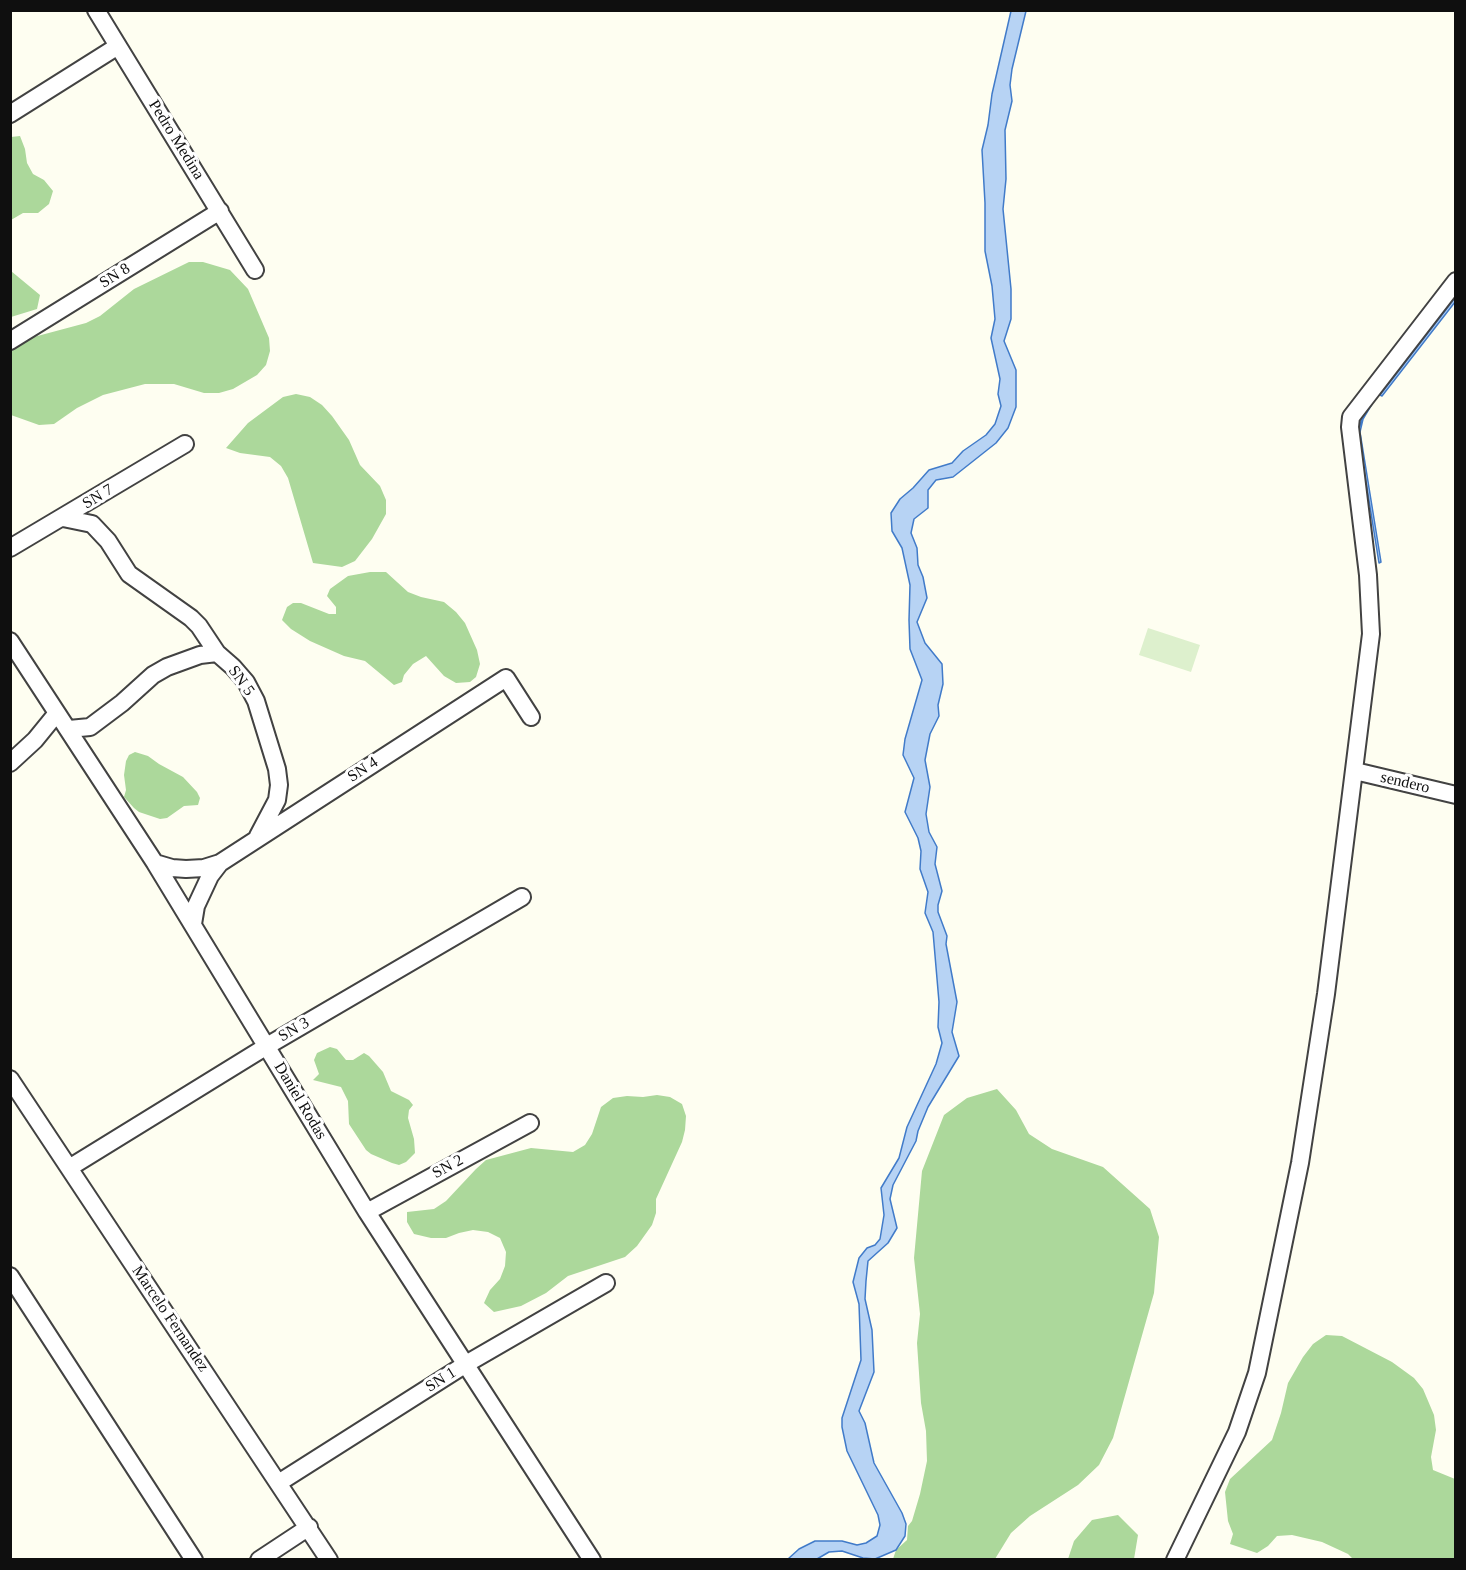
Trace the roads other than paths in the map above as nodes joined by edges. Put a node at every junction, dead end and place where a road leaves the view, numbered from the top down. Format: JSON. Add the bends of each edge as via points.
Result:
{"nodes":[{"id":1,"x":96,"y":10,"type":"edge"},
{"id":2,"x":118,"y":46,"type":"junction"},
{"id":3,"x":10,"y":114,"type":"edge"},
{"id":4,"x":220,"y":211,"type":"junction"},
{"id":5,"x":255,"y":270,"type":"dead end"},
{"id":6,"x":1455,"y":281,"type":"edge"},
{"id":7,"x":10,"y":341,"type":"edge"},
{"id":8,"x":185,"y":444,"type":"dead end"},
{"id":9,"x":63,"y":518,"type":"junction"},
{"id":10,"x":10,"y":548,"type":"edge"},
{"id":11,"x":10,"y":641,"type":"edge"},
{"id":12,"x":217,"y":653,"type":"junction"},
{"id":13,"x":57,"y":713,"type":"junction"},
{"id":14,"x":531,"y":717,"type":"dead end"},
{"id":15,"x":69,"y":729,"type":"junction"},
{"id":16,"x":10,"y":763,"type":"edge"},
{"id":17,"x":1355,"y":771,"type":"junction"},
{"id":18,"x":1455,"y":795,"type":"edge"},
{"id":19,"x":256,"y":839,"type":"junction"},
{"id":20,"x":220,"y":862,"type":"junction"},
{"id":21,"x":155,"y":863,"type":"junction"},
{"id":22,"x":522,"y":897,"type":"dead end"},
{"id":23,"x":193,"y":924,"type":"junction"},
{"id":24,"x":267,"y":1046,"type":"junction"},
{"id":25,"x":11,"y":1082,"type":"edge"},
{"id":26,"x":530,"y":1123,"type":"dead end"},
{"id":27,"x":69,"y":1168,"type":"junction"},
{"id":28,"x":367,"y":1212,"type":"junction"},
{"id":29,"x":10,"y":1276,"type":"edge"},
{"id":30,"x":606,"y":1284,"type":"dead end"},
{"id":31,"x":466,"y":1364,"type":"junction"},
{"id":32,"x":280,"y":1482,"type":"junction"},
{"id":33,"x":309,"y":1527,"type":"junction"},
{"id":34,"x":194,"y":1560,"type":"edge"},
{"id":35,"x":259,"y":1560,"type":"edge"},
{"id":36,"x":329,"y":1560,"type":"edge"},
{"id":37,"x":592,"y":1560,"type":"edge"},
{"id":38,"x":1175,"y":1560,"type":"edge"}],
"edges":[{"from":1,"to":2,"type":"street","name":"Pedro Medina"},
{"from":2,"to":3,"type":"street"},
{"from":2,"to":4,"type":"street","name":"Pedro Medina"},
{"from":4,"to":5,"type":"street","name":"Pedro Medina"},
{"from":4,"to":7,"type":"street","name":"SN 8"},
{"from":6,"to":17,"type":"street","via":[[1352,417],[1371,634]]},
{"from":8,"to":9,"type":"street","name":"SN 7"},
{"from":9,"to":10,"type":"street","name":"SN 7"},
{"from":9,"to":12,"type":"street","via":[[92,524],[129,574],[191,618]]},
{"from":11,"to":13,"type":"street","name":"Daniel Rodas"},
{"from":12,"to":15,"type":"street","name":"SN 5","via":[[167,667],[90,727]]},
{"from":12,"to":19,"type":"street","name":"SN 5","via":[[246,682],[256,701],[277,770],[277,800]]},
{"from":13,"to":15,"type":"street","name":"Daniel Rodas"},
{"from":13,"to":16,"type":"street"},
{"from":14,"to":19,"type":"street","name":"SN 4","via":[[506,678]]},
{"from":15,"to":21,"type":"street","name":"Daniel Rodas"},
{"from":17,"to":18,"type":"street","name":"sendero"},
{"from":17,"to":38,"type":"street","via":[[1300,1163],[1260,1363],[1238,1432]]},
{"from":19,"to":20,"type":"street","name":"SN 4"},
{"from":20,"to":21,"type":"street","name":"SN 4","via":[[186,870]]},
{"from":20,"to":23,"type":"street","name":"SN 4","via":[[196,906]]},
{"from":21,"to":23,"type":"street","name":"Daniel Rodas"},
{"from":22,"to":24,"type":"street","name":"SN 3"},
{"from":23,"to":24,"type":"street","name":"Daniel Rodas"},
{"from":24,"to":27,"type":"street","name":"SN 3"},
{"from":24,"to":28,"type":"street","name":"Daniel Rodas"},
{"from":25,"to":27,"type":"street","name":"Marcelo Fernandez"},
{"from":26,"to":28,"type":"street","name":"SN 2"},
{"from":27,"to":32,"type":"street","name":"Marcelo Fernandez"},
{"from":28,"to":31,"type":"street","name":"Daniel Rodas"},
{"from":29,"to":34,"type":"street"},
{"from":30,"to":31,"type":"street","name":"SN 1"},
{"from":31,"to":32,"type":"street","name":"SN 1"},
{"from":31,"to":37,"type":"street","name":"Daniel Rodas"},
{"from":32,"to":33,"type":"street","name":"Marcelo Fernandez"},
{"from":33,"to":35,"type":"street"},
{"from":33,"to":36,"type":"street","name":"Marcelo Fernandez"}]}
